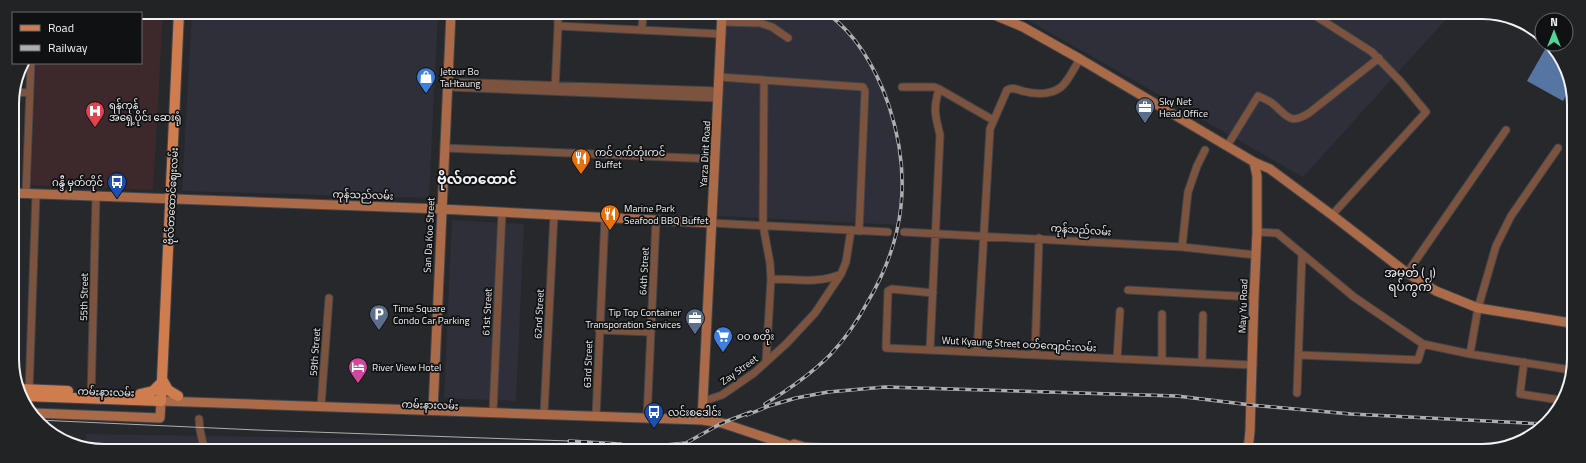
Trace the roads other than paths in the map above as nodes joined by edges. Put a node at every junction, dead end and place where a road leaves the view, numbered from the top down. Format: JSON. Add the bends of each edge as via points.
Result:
{"nodes":[{"id":1,"x":179,"y":19,"type":"edge"},
{"id":2,"x":451,"y":19,"type":"edge"},
{"id":3,"x":558,"y":19,"type":"edge"},
{"id":4,"x":643,"y":19,"type":"edge"},
{"id":5,"x":722,"y":19,"type":"edge"},
{"id":6,"x":730,"y":19,"type":"edge"},
{"id":7,"x":1004,"y":19,"type":"edge"},
{"id":8,"x":1320,"y":19,"type":"edge"},
{"id":9,"x":558,"y":26,"type":"junction"},
{"id":10,"x":642,"y":29,"type":"junction"},
{"id":11,"x":722,"y":34,"type":"junction"},
{"id":12,"x":788,"y":38,"type":"dead end"},
{"id":13,"x":1379,"y":58,"type":"junction"},
{"id":14,"x":1080,"y":59,"type":"junction"},
{"id":15,"x":30,"y":64,"type":"edge"},
{"id":16,"x":719,"y":77,"type":"junction"},
{"id":17,"x":764,"y":81,"type":"junction"},
{"id":18,"x":448,"y":84,"type":"junction"},
{"id":19,"x":902,"y":87,"type":"dead end"},
{"id":20,"x":555,"y":89,"type":"junction"},
{"id":21,"x":939,"y":89,"type":"junction"},
{"id":22,"x":20,"y":92,"type":"edge"},
{"id":23,"x":30,"y":93,"type":"junction"},
{"id":24,"x":719,"y":95,"type":"junction"},
{"id":25,"x":993,"y":120,"type":"junction"},
{"id":26,"x":1506,"y":130,"type":"dead end"},
{"id":27,"x":1227,"y":146,"type":"junction"},
{"id":28,"x":444,"y":148,"type":"junction"},
{"id":29,"x":1558,"y":148,"type":"dead end"},
{"id":30,"x":1205,"y":150,"type":"dead end"},
{"id":31,"x":715,"y":159,"type":"junction"},
{"id":32,"x":1254,"y":162,"type":"junction"},
{"id":33,"x":19,"y":193,"type":"edge"},
{"id":34,"x":26,"y":193,"type":"junction"},
{"id":35,"x":36,"y":194,"type":"junction"},
{"id":36,"x":96,"y":196,"type":"junction"},
{"id":37,"x":172,"y":199,"type":"junction"},
{"id":38,"x":441,"y":208,"type":"junction"},
{"id":39,"x":502,"y":212,"type":"junction"},
{"id":40,"x":554,"y":215,"type":"junction"},
{"id":41,"x":1332,"y":215,"type":"junction"},
{"id":42,"x":605,"y":217,"type":"junction"},
{"id":43,"x":656,"y":220,"type":"junction"},
{"id":44,"x":712,"y":223,"type":"junction"},
{"id":45,"x":762,"y":225,"type":"junction"},
{"id":46,"x":851,"y":230,"type":"junction"},
{"id":47,"x":860,"y":231,"type":"junction"},
{"id":48,"x":888,"y":232,"type":"dead end"},
{"id":49,"x":904,"y":232,"type":"dead end"},
{"id":50,"x":1257,"y":232,"type":"junction"},
{"id":51,"x":935,"y":233,"type":"junction"},
{"id":52,"x":984,"y":236,"type":"junction"},
{"id":53,"x":1039,"y":238,"type":"junction"},
{"id":54,"x":1182,"y":248,"type":"junction"},
{"id":55,"x":1302,"y":254,"type":"junction"},
{"id":56,"x":1256,"y":255,"type":"junction"},
{"id":57,"x":1407,"y":273,"type":"junction"},
{"id":58,"x":841,"y":274,"type":"junction"},
{"id":59,"x":771,"y":279,"type":"junction"},
{"id":60,"x":1128,"y":290,"type":"dead end"},
{"id":61,"x":932,"y":293,"type":"junction"},
{"id":62,"x":1254,"y":297,"type":"junction"},
{"id":63,"x":329,"y":298,"type":"dead end"},
{"id":64,"x":1478,"y":308,"type":"junction"},
{"id":65,"x":1120,"y":311,"type":"dead end"},
{"id":66,"x":1162,"y":314,"type":"dead end"},
{"id":67,"x":1203,"y":315,"type":"dead end"},
{"id":68,"x":1567,"y":322,"type":"edge"},
{"id":69,"x":599,"y":330,"type":"junction"},
{"id":70,"x":651,"y":332,"type":"junction"},
{"id":71,"x":1423,"y":344,"type":"junction"},
{"id":72,"x":930,"y":350,"type":"junction"},
{"id":73,"x":977,"y":352,"type":"junction"},
{"id":74,"x":1470,"y":354,"type":"junction"},
{"id":75,"x":1034,"y":355,"type":"junction"},
{"id":76,"x":1298,"y":355,"type":"junction"},
{"id":77,"x":1117,"y":359,"type":"junction"},
{"id":78,"x":1162,"y":361,"type":"junction"},
{"id":79,"x":766,"y":362,"type":"junction"},
{"id":80,"x":1524,"y":362,"type":"junction"},
{"id":81,"x":1202,"y":363,"type":"junction"},
{"id":82,"x":1253,"y":365,"type":"junction"},
{"id":83,"x":1566,"y":369,"type":"edge"},
{"id":84,"x":163,"y":380,"type":"junction"},
{"id":85,"x":25,"y":393,"type":"edge"},
{"id":86,"x":1297,"y":393,"type":"dead end"},
{"id":87,"x":140,"y":394,"type":"junction"},
{"id":88,"x":91,"y":395,"type":"junction"},
{"id":89,"x":178,"y":396,"type":"junction"},
{"id":90,"x":161,"y":398,"type":"junction"},
{"id":91,"x":1557,"y":400,"type":"edge"},
{"id":92,"x":704,"y":401,"type":"junction"},
{"id":93,"x":321,"y":404,"type":"junction"},
{"id":94,"x":433,"y":408,"type":"junction"},
{"id":95,"x":493,"y":410,"type":"junction"},
{"id":96,"x":544,"y":412,"type":"junction"},
{"id":97,"x":39,"y":413,"type":"edge"},
{"id":98,"x":596,"y":414,"type":"junction"},
{"id":99,"x":648,"y":415,"type":"junction"},
{"id":100,"x":702,"y":417,"type":"junction"},
{"id":101,"x":199,"y":420,"type":"dead end"},
{"id":102,"x":203,"y":444,"type":"edge"},
{"id":103,"x":790,"y":444,"type":"edge"},
{"id":104,"x":1249,"y":444,"type":"edge"}],
"edges":[{"from":1,"to":37,"type":"main road","name":"ဗိုလ်တထောင်ဈေးလမ်း"},
{"from":2,"to":18,"type":"main road","name":"San Da Koo Street"},
{"from":3,"to":9,"type":"street"},
{"from":4,"to":10,"type":"street"},
{"from":5,"to":11,"type":"main road","name":"Yarza Dirit Road"},
{"from":6,"to":12,"type":"street","via":[[760,23],[772,27]]},
{"from":7,"to":14,"type":"main road"},
{"from":8,"to":13,"type":"street"},
{"from":9,"to":10,"type":"street"},
{"from":9,"to":20,"type":"street"},
{"from":10,"to":11,"type":"street"},
{"from":11,"to":16,"type":"main road","name":"Yarza Dirit Road"},
{"from":13,"to":27,"type":"street","via":[[1301,118],[1293,120],[1284,115],[1272,102],[1258,96]]},
{"from":13,"to":41,"type":"street","via":[[1426,112]]},
{"from":14,"to":25,"type":"street","via":[[1062,87],[1055,90],[1039,94],[1010,88],[1007,90]]},
{"from":14,"to":27,"type":"main road"},
{"from":15,"to":23,"type":"street"},
{"from":16,"to":17,"type":"street"},
{"from":16,"to":24,"type":"main road","name":"Yarza Dirit Road"},
{"from":17,"to":45,"type":"street"},
{"from":17,"to":47,"type":"street","via":[[855,86],[862,87],[865,91]]},
{"from":18,"to":20,"type":"street"},
{"from":18,"to":28,"type":"main road","name":"San Da Koo Street"},
{"from":19,"to":21,"type":"street"},
{"from":20,"to":24,"type":"street"},
{"from":21,"to":25,"type":"street"},
{"from":21,"to":51,"type":"street","via":[[934,104],[940,135]]},
{"from":22,"to":23,"type":"street"},
{"from":23,"to":34,"type":"street"},
{"from":24,"to":31,"type":"main road","name":"Yarza Dirit Road"},
{"from":25,"to":52,"type":"street","via":[[990,129]]},
{"from":26,"to":57,"type":"street"},
{"from":27,"to":32,"type":"main road"},
{"from":28,"to":31,"type":"street"},
{"from":28,"to":38,"type":"main road","name":"San Da Koo Street"},
{"from":29,"to":64,"type":"street","via":[[1511,216],[1499,240]]},
{"from":30,"to":54,"type":"street","via":[[1188,192]]},
{"from":31,"to":44,"type":"main road","name":"Yarza Dirit Road"},
{"from":32,"to":41,"type":"main road","via":[[1270,169]]},
{"from":32,"to":50,"type":"main road","name":"May Yu Road","via":[[1257,176]]},
{"from":33,"to":34,"type":"main road","name":"ကုန်သည်လမ်း"},
{"from":34,"to":35,"type":"main road","name":"ကုန်သည်လမ်း"},
{"from":35,"to":36,"type":"main road","name":"ကုန်သည်လမ်း"},
{"from":35,"to":85,"type":"street"},
{"from":36,"to":37,"type":"main road","name":"ကုန်သည်လမ်း"},
{"from":36,"to":88,"type":"street","name":"55th Street"},
{"from":37,"to":38,"type":"main road","name":"ကုန်သည်လမ်း"},
{"from":37,"to":84,"type":"main road","name":"ဗိုလ်တထောင်ဈေးလမ်း"},
{"from":38,"to":39,"type":"main road","name":"ကုန်သည်လမ်း"},
{"from":38,"to":94,"type":"main road","name":"San Da Koo Street"},
{"from":39,"to":40,"type":"main road","name":"ကုန်သည်လမ်း"},
{"from":39,"to":95,"type":"street","name":"61st Street"},
{"from":40,"to":42,"type":"main road","name":"ကုန်သည်လမ်း"},
{"from":40,"to":96,"type":"street","name":"62nd Street"},
{"from":41,"to":57,"type":"main road"},
{"from":42,"to":43,"type":"main road","name":"ကုန်သည်လမ်း"},
{"from":42,"to":69,"type":"street","name":"63rd Street"},
{"from":43,"to":44,"type":"main road","name":"ကုန်သည်လမ်း"},
{"from":43,"to":70,"type":"street","name":"64th Street"},
{"from":44,"to":45,"type":"street"},
{"from":44,"to":92,"type":"main road","name":"Yarza Dirit Road"},
{"from":45,"to":46,"type":"street"},
{"from":45,"to":59,"type":"street"},
{"from":46,"to":47,"type":"street"},
{"from":46,"to":58,"type":"street","name":"Zay Street","via":[[846,262]]},
{"from":47,"to":48,"type":"street"},
{"from":49,"to":51,"type":"street","name":"ကုန်သည်လမ်း"},
{"from":50,"to":55,"type":"street","via":[[1276,233]]},
{"from":50,"to":56,"type":"main road","name":"May Yu Road"},
{"from":51,"to":52,"type":"street","name":"ကုန်သည်လမ်း"},
{"from":51,"to":61,"type":"street"},
{"from":52,"to":53,"type":"street","name":"ကုန်သည်လမ်း"},
{"from":52,"to":73,"type":"street"},
{"from":53,"to":54,"type":"street","name":"ကုန်သည်လမ်း"},
{"from":53,"to":75,"type":"street"},
{"from":54,"to":56,"type":"street","name":"ကုန်သည်လမ်း"},
{"from":55,"to":71,"type":"street","via":[[1354,298]]},
{"from":55,"to":76,"type":"street"},
{"from":56,"to":62,"type":"main road","name":"May Yu Road"},
{"from":57,"to":64,"type":"main road","via":[[1436,291]]},
{"from":58,"to":59,"type":"street","via":[[815,280]]},
{"from":58,"to":79,"type":"street","name":"Zay Street","via":[[815,313]]},
{"from":59,"to":79,"type":"street"},
{"from":60,"to":62,"type":"street"},
{"from":61,"to":72,"type":"street"},
{"from":61,"to":72,"type":"street","name":"Wut Kyaung Street ဝတ်ကျောင်းလမ်း","via":[[890,290],[888,292],[886,346]]},
{"from":62,"to":82,"type":"main road","name":"May Yu Road"},
{"from":63,"to":93,"type":"street","name":"59th Street"},
{"from":64,"to":68,"type":"main road"},
{"from":64,"to":74,"type":"street"},
{"from":65,"to":77,"type":"street"},
{"from":66,"to":78,"type":"street"},
{"from":67,"to":81,"type":"street"},
{"from":69,"to":70,"type":"street"},
{"from":69,"to":98,"type":"street","name":"63rd Street"},
{"from":70,"to":99,"type":"street","name":"64th Street"},
{"from":71,"to":74,"type":"street"},
{"from":71,"to":76,"type":"street","via":[[1418,360]]},
{"from":72,"to":73,"type":"street","name":"Wut Kyaung Street ဝတ်ကျောင်းလမ်း"},
{"from":73,"to":75,"type":"street","name":"Wut Kyaung Street ဝတ်ကျောင်းလမ်း"},
{"from":74,"to":80,"type":"street"},
{"from":75,"to":77,"type":"street","name":"Wut Kyaung Street ဝတ်ကျောင်းလမ်း"},
{"from":76,"to":86,"type":"street"},
{"from":77,"to":78,"type":"street","name":"Wut Kyaung Street ဝတ်ကျောင်းလမ်း"},
{"from":78,"to":81,"type":"street","name":"Wut Kyaung Street ဝတ်ကျောင်းလမ်း"},
{"from":79,"to":92,"type":"street","name":"Zay Street","via":[[722,395]]},
{"from":80,"to":83,"type":"street"},
{"from":80,"to":91,"type":"street","via":[[1520,394]]},
{"from":81,"to":82,"type":"street","name":"Wut Kyaung Street ဝတ်ကျောင်းလမ်း"},
{"from":82,"to":104,"type":"main road","name":"May Yu Road"},
{"from":84,"to":87,"type":"main road","via":[[153,391]]},
{"from":84,"to":89,"type":"main road","via":[[168,390]]},
{"from":84,"to":90,"type":"main road","name":"ဗိုလ်တထောင်ဈေးလမ်း"},
{"from":85,"to":88,"type":"main road","name":"ကမ်းနားလမ်း"},
{"from":87,"to":88,"type":"main road","name":"ကမ်းနားလမ်း"},
{"from":87,"to":90,"type":"main road","name":"ကမ်းနားလမ်း"},
{"from":88,"to":90,"type":"main road","name":"ကမ်းနားလမ်း"},
{"from":89,"to":90,"type":"main road","name":"ကမ်းနားလမ်း"},
{"from":89,"to":93,"type":"main road","name":"ကမ်းနားလမ်း"},
{"from":90,"to":93,"type":"main road","name":"ကမ်းနားလမ်း"},
{"from":90,"to":97,"type":"main road","via":[[160,418]]},
{"from":92,"to":100,"type":"main road","name":"Yarza Dirit Road"},
{"from":93,"to":94,"type":"main road","name":"ကမ်းနားလမ်း"},
{"from":94,"to":95,"type":"main road","name":"ကမ်းနားလမ်း"},
{"from":95,"to":96,"type":"main road","name":"ကမ်းနားလမ်း"},
{"from":96,"to":98,"type":"main road","name":"ကမ်းနားလမ်း"},
{"from":98,"to":99,"type":"main road","name":"ကမ်းနားလမ်း"},
{"from":99,"to":100,"type":"main road","name":"ကမ်းနားလမ်း"},
{"from":100,"to":103,"type":"main road","name":"ကမ်းနားလမ်း","via":[[721,418]]},
{"from":101,"to":102,"type":"street"}]}
